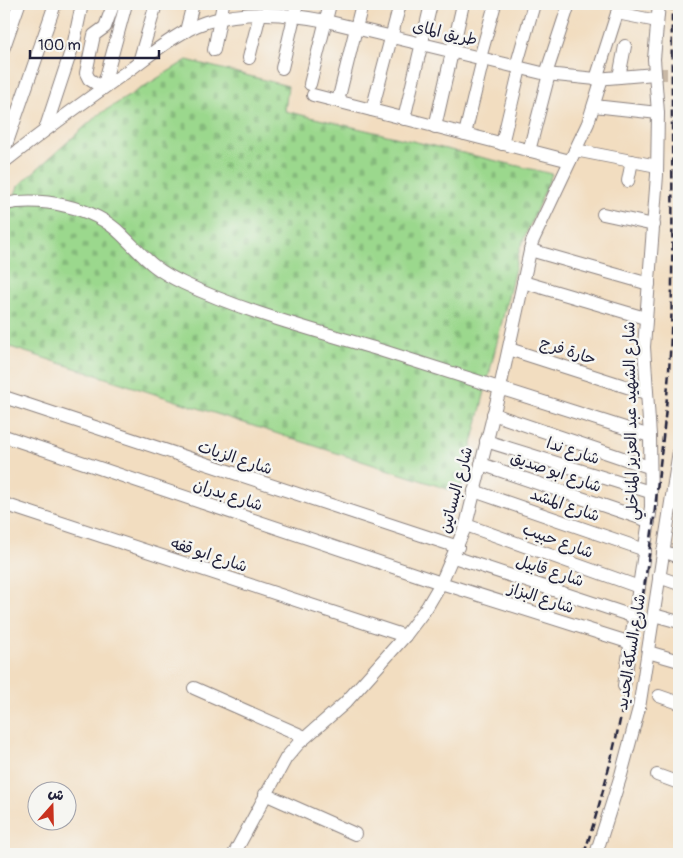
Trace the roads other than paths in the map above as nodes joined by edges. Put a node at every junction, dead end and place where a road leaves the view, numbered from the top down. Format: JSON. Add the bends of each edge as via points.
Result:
{"nodes":[{"id":1,"x":19,"y":4,"type":"edge"},
{"id":2,"x":55,"y":4,"type":"edge"},
{"id":3,"x":82,"y":4,"type":"edge"},
{"id":4,"x":126,"y":4,"type":"edge"},
{"id":5,"x":156,"y":4,"type":"edge"},
{"id":6,"x":193,"y":4,"type":"edge"},
{"id":7,"x":223,"y":4,"type":"edge"},
{"id":8,"x":330,"y":4,"type":"edge"},
{"id":9,"x":362,"y":4,"type":"edge"},
{"id":10,"x":400,"y":4,"type":"edge"},
{"id":11,"x":431,"y":4,"type":"edge"},
{"id":12,"x":463,"y":4,"type":"edge"},
{"id":13,"x":495,"y":4,"type":"edge"},
{"id":14,"x":534,"y":4,"type":"edge"},
{"id":15,"x":569,"y":4,"type":"edge"},
{"id":16,"x":658,"y":4,"type":"edge"},
{"id":17,"x":112,"y":8,"type":"dead end"},
{"id":18,"x":296,"y":9,"type":"edge"},
{"id":19,"x":619,"y":9,"type":"edge"},
{"id":20,"x":261,"y":10,"type":"edge"},
{"id":21,"x":221,"y":19,"type":"junction"},
{"id":22,"x":326,"y":21,"type":"junction"},
{"id":23,"x":657,"y":21,"type":"junction"},
{"id":24,"x":107,"y":22,"type":"junction"},
{"id":25,"x":120,"y":25,"type":"junction"},
{"id":26,"x":356,"y":28,"type":"junction"},
{"id":27,"x":186,"y":31,"type":"junction"},
{"id":28,"x":391,"y":37,"type":"junction"},
{"id":29,"x":422,"y":45,"type":"junction"},
{"id":30,"x":625,"y":46,"type":"dead end"},
{"id":31,"x":4,"y":47,"type":"edge"},
{"id":32,"x":214,"y":50,"type":"dead end"},
{"id":33,"x":451,"y":51,"type":"junction"},
{"id":34,"x":249,"y":58,"type":"dead end"},
{"id":35,"x":482,"y":58,"type":"junction"},
{"id":36,"x":139,"y":62,"type":"junction"},
{"id":37,"x":518,"y":67,"type":"junction"},
{"id":38,"x":282,"y":68,"type":"dead end"},
{"id":39,"x":548,"y":74,"type":"junction"},
{"id":40,"x":655,"y":74,"type":"junction"},
{"id":41,"x":619,"y":77,"type":"junction"},
{"id":42,"x":599,"y":78,"type":"junction"},
{"id":43,"x":103,"y":88,"type":"junction"},
{"id":44,"x":338,"y":102,"type":"junction"},
{"id":45,"x":594,"y":106,"type":"junction"},
{"id":46,"x":372,"y":110,"type":"junction"},
{"id":47,"x":658,"y":113,"type":"junction"},
{"id":48,"x":404,"y":119,"type":"junction"},
{"id":49,"x":435,"y":126,"type":"junction"},
{"id":50,"x":45,"y":130,"type":"junction"},
{"id":51,"x":465,"y":134,"type":"junction"},
{"id":52,"x":502,"y":144,"type":"junction"},
{"id":53,"x":4,"y":151,"type":"edge"},
{"id":54,"x":529,"y":151,"type":"junction"},
{"id":55,"x":573,"y":156,"type":"junction"},
{"id":56,"x":632,"y":161,"type":"junction"},
{"id":57,"x":4,"y":162,"type":"edge"},
{"id":58,"x":657,"y":166,"type":"junction"},
{"id":59,"x":628,"y":181,"type":"dead end"},
{"id":60,"x":4,"y":204,"type":"edge"},
{"id":61,"x":602,"y":214,"type":"dead end"},
{"id":62,"x":654,"y":225,"type":"junction"},
{"id":63,"x":530,"y":250,"type":"junction"},
{"id":64,"x":523,"y":282,"type":"junction"},
{"id":65,"x":649,"y":284,"type":"junction"},
{"id":66,"x":645,"y":318,"type":"junction"},
{"id":67,"x":509,"y":349,"type":"junction"},
{"id":68,"x":500,"y":388,"type":"junction"},
{"id":69,"x":646,"y":393,"type":"junction"},
{"id":70,"x":4,"y":397,"type":"edge"},
{"id":71,"x":493,"y":414,"type":"junction"},
{"id":72,"x":4,"y":436,"type":"edge"},
{"id":73,"x":650,"y":436,"type":"junction"},
{"id":74,"x":486,"y":441,"type":"junction"},
{"id":75,"x":679,"y":459,"type":"edge"},
{"id":76,"x":481,"y":464,"type":"junction"},
{"id":77,"x":649,"y":467,"type":"junction"},
{"id":78,"x":474,"y":491,"type":"junction"},
{"id":79,"x":650,"y":492,"type":"junction"},
{"id":80,"x":4,"y":504,"type":"edge"},
{"id":81,"x":674,"y":513,"type":"edge"},
{"id":82,"x":649,"y":521,"type":"junction"},
{"id":83,"x":466,"y":525,"type":"junction"},
{"id":84,"x":645,"y":550,"type":"junction"},
{"id":85,"x":662,"y":551,"type":"junction"},
{"id":86,"x":456,"y":552,"type":"junction"},
{"id":87,"x":679,"y":557,"type":"edge"},
{"id":88,"x":659,"y":577,"type":"junction"},
{"id":89,"x":441,"y":583,"type":"junction"},
{"id":90,"x":679,"y":584,"type":"edge"},
{"id":91,"x":639,"y":587,"type":"junction"},
{"id":92,"x":654,"y":615,"type":"junction"},
{"id":93,"x":635,"y":617,"type":"junction"},
{"id":94,"x":679,"y":622,"type":"edge"},
{"id":95,"x":405,"y":636,"type":"junction"},
{"id":96,"x":631,"y":644,"type":"junction"},
{"id":97,"x":648,"y":652,"type":"junction"},
{"id":98,"x":679,"y":661,"type":"edge"},
{"id":99,"x":624,"y":686,"type":"dead end"},
{"id":100,"x":194,"y":688,"type":"dead end"},
{"id":101,"x":659,"y":696,"type":"dead end"},
{"id":102,"x":679,"y":703,"type":"edge"},
{"id":103,"x":305,"y":737,"type":"junction"},
{"id":104,"x":657,"y":775,"type":"dead end"},
{"id":105,"x":679,"y":783,"type":"edge"},
{"id":106,"x":265,"y":794,"type":"junction"},
{"id":107,"x":355,"y":834,"type":"dead end"},
{"id":108,"x":234,"y":854,"type":"edge"},
{"id":109,"x":596,"y":854,"type":"edge"}],
"edges":[{"from":1,"to":31,"type":"street"},
{"from":2,"to":53,"type":"street"},
{"from":3,"to":50,"type":"street","via":[[68,61]]},
{"from":4,"to":25,"type":"street"},
{"from":5,"to":36,"type":"street"},
{"from":6,"to":27,"type":"street"},
{"from":7,"to":21,"type":"street"},
{"from":8,"to":22,"type":"street"},
{"from":9,"to":26,"type":"street"},
{"from":10,"to":28,"type":"street"},
{"from":11,"to":29,"type":"street"},
{"from":12,"to":33,"type":"street"},
{"from":13,"to":35,"type":"street"},
{"from":14,"to":37,"type":"street"},
{"from":15,"to":39,"type":"street"},
{"from":16,"to":23,"type":"street","name":"شارع الشهيد عبد العزيز المناخلي"},
{"from":17,"to":24,"type":"street"},
{"from":18,"to":20,"type":"street","name":"طريق الماى"},
{"from":18,"to":22,"type":"street","name":"طريق الماى"},
{"from":18,"to":38,"type":"street"},
{"from":19,"to":23,"type":"street"},
{"from":19,"to":42,"type":"street","name":"شارع البساتين"},
{"from":20,"to":21,"type":"street","name":"طريق الماى"},
{"from":20,"to":34,"type":"street"},
{"from":21,"to":27,"type":"street","name":"طريق الماى"},
{"from":21,"to":32,"type":"street"},
{"from":22,"to":26,"type":"street","name":"طريق الماى"},
{"from":22,"to":44,"type":"street","via":[[311,89]]},
{"from":23,"to":40,"type":"street","name":"شارع الشهيد عبد العزيز المناخلي"},
{"from":24,"to":25,"type":"street"},
{"from":24,"to":43,"type":"street","via":[[104,29],[94,35],[85,71],[89,79]]},
{"from":25,"to":43,"type":"street"},
{"from":26,"to":28,"type":"street","name":"طريق الماى"},
{"from":26,"to":44,"type":"street"},
{"from":27,"to":36,"type":"street","name":"طريق الماى"},
{"from":28,"to":29,"type":"street","name":"طريق الماى"},
{"from":28,"to":46,"type":"street"},
{"from":29,"to":33,"type":"street","name":"طريق الماى"},
{"from":29,"to":48,"type":"street"},
{"from":30,"to":41,"type":"street"},
{"from":33,"to":35,"type":"street","name":"طريق الماى"},
{"from":33,"to":49,"type":"street"},
{"from":35,"to":37,"type":"street","name":"طريق الماى"},
{"from":35,"to":51,"type":"street"},
{"from":36,"to":43,"type":"street","name":"طريق الماى"},
{"from":37,"to":39,"type":"street","name":"طريق الماى"},
{"from":37,"to":52,"type":"street"},
{"from":39,"to":42,"type":"street","name":"طريق الماى"},
{"from":39,"to":54,"type":"street"},
{"from":40,"to":41,"type":"street","name":"طريق الماى"},
{"from":40,"to":47,"type":"street","name":"شارع الشهيد عبد العزيز المناخلي"},
{"from":41,"to":42,"type":"street","name":"طريق الماى"},
{"from":42,"to":45,"type":"street","name":"شارع البساتين"},
{"from":43,"to":50,"type":"street","name":"طريق الماى"},
{"from":44,"to":46,"type":"street"},
{"from":45,"to":47,"type":"street"},
{"from":45,"to":55,"type":"street","name":"شارع البساتين"},
{"from":46,"to":48,"type":"street"},
{"from":47,"to":58,"type":"street","name":"شارع الشهيد عبد العزيز المناخلي"},
{"from":48,"to":49,"type":"street"},
{"from":49,"to":51,"type":"street"},
{"from":50,"to":57,"type":"street","name":"طريق الماى"},
{"from":51,"to":52,"type":"street"},
{"from":52,"to":54,"type":"street"},
{"from":54,"to":55,"type":"street"},
{"from":55,"to":56,"type":"street"},
{"from":55,"to":63,"type":"street","name":"شارع البساتين"},
{"from":56,"to":58,"type":"street"},
{"from":56,"to":59,"type":"street"},
{"from":58,"to":62,"type":"street","name":"شارع الشهيد عبد العزيز المناخلي"},
{"from":60,"to":68,"type":"street","via":[[34,201],[82,212],[120,232],[155,268],[185,284],[320,333]]},
{"from":61,"to":62,"type":"street"},
{"from":62,"to":65,"type":"street","name":"شارع الشهيد عبد العزيز المناخلي"},
{"from":63,"to":64,"type":"street","name":"شارع البساتين"},
{"from":63,"to":65,"type":"street"},
{"from":64,"to":66,"type":"street"},
{"from":64,"to":67,"type":"street","name":"شارع البساتين"},
{"from":65,"to":66,"type":"street","name":"شارع الشهيد عبد العزيز المناخلي"},
{"from":66,"to":69,"type":"street","name":"شارع الشهيد عبد العزيز المناخلي"},
{"from":67,"to":68,"type":"street","name":"شارع البساتين"},
{"from":67,"to":69,"type":"street","name":"حارة فرج"},
{"from":68,"to":71,"type":"street","name":"شارع البساتين"},
{"from":68,"to":73,"type":"street"},
{"from":69,"to":73,"type":"street","name":"شارع الشهيد عبد العزيز المناخلي"},
{"from":70,"to":86,"type":"street","name":"شارع الزيات"},
{"from":71,"to":74,"type":"street","name":"شارع البساتين"},
{"from":71,"to":77,"type":"street"},
{"from":72,"to":89,"type":"street","name":"شارع بدران"},
{"from":73,"to":77,"type":"street","name":"شارع الشهيد عبد العزيز المناخلي"},
{"from":74,"to":76,"type":"street","name":"شارع البساتين"},
{"from":74,"to":79,"type":"street","name":"شارع ندا"},
{"from":75,"to":81,"type":"street","name":"شارع السكة الحديد"},
{"from":76,"to":78,"type":"street","name":"شارع البساتين"},
{"from":76,"to":82,"type":"street","name":"شارع ابو صديق"},
{"from":77,"to":79,"type":"street","name":"شارع الشهيد عبد العزيز المناخلي"},
{"from":78,"to":83,"type":"street","name":"شارع البساتين"},
{"from":78,"to":84,"type":"street","name":"شارع المشد"},
{"from":79,"to":82,"type":"street","name":"شارع الشهيد عبد العزيز المناخلي"},
{"from":80,"to":95,"type":"street","name":"شارع ابو قفه"},
{"from":81,"to":85,"type":"street","name":"شارع السكة الحديد"},
{"from":82,"to":84,"type":"street","name":"شارع الشهيد عبد العزيز المناخلي"},
{"from":83,"to":86,"type":"street","name":"شارع البساتين"},
{"from":83,"to":91,"type":"street","name":"شارع حبيب"},
{"from":84,"to":91,"type":"street","name":"شارع الشهيد عبد العزيز المناخلي"},
{"from":85,"to":87,"type":"street"},
{"from":85,"to":88,"type":"street","name":"شارع السكة الحديد"},
{"from":86,"to":89,"type":"street","name":"شارع البساتين"},
{"from":86,"to":93,"type":"street","name":"شارع قابيل"},
{"from":88,"to":90,"type":"street"},
{"from":88,"to":92,"type":"street","name":"شارع السكة الحديد"},
{"from":89,"to":95,"type":"street","name":"شارع البساتين"},
{"from":89,"to":96,"type":"street","name":"شارع البزاز"},
{"from":91,"to":93,"type":"street","name":"شارع الشهيد عبد العزيز المناخلي"},
{"from":92,"to":94,"type":"street"},
{"from":92,"to":97,"type":"street","name":"شارع السكة الحديد"},
{"from":93,"to":96,"type":"street","name":"شارع الشهيد عبد العزيز المناخلي"},
{"from":95,"to":103,"type":"street","name":"شارع البساتين","via":[[344,702]]},
{"from":96,"to":99,"type":"street","name":"شارع الشهيد عبد العزيز المناخلي"},
{"from":97,"to":98,"type":"street"},
{"from":97,"to":109,"type":"street","name":"شارع السكة الحديد","via":[[635,726]]},
{"from":100,"to":103,"type":"street"},
{"from":101,"to":102,"type":"street"},
{"from":103,"to":106,"type":"street","name":"شارع البساتين","via":[[286,758]]},
{"from":104,"to":105,"type":"street"},
{"from":106,"to":107,"type":"street"},
{"from":106,"to":108,"type":"street","name":"شارع البساتين"}]}
